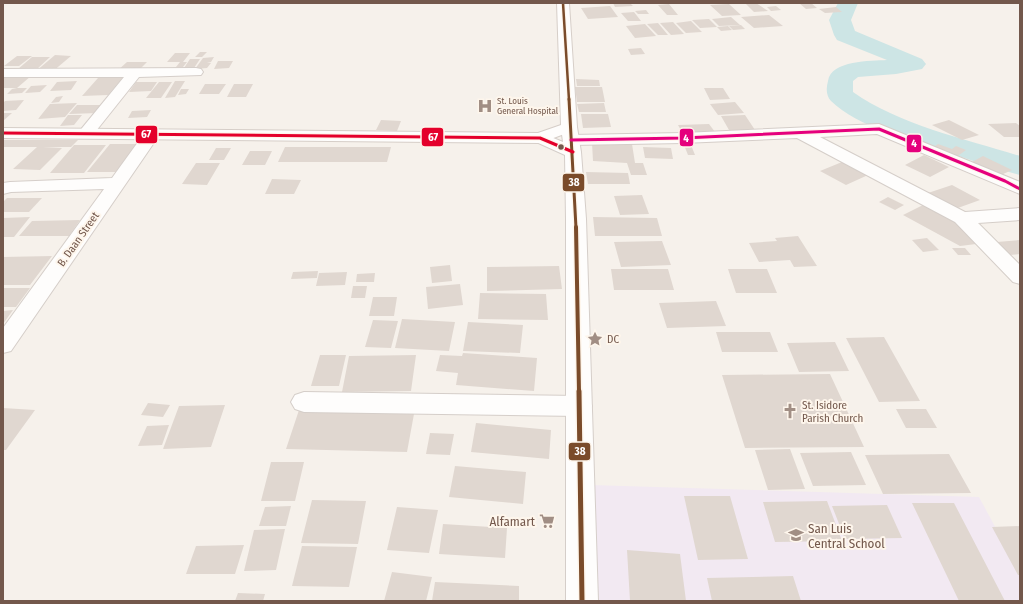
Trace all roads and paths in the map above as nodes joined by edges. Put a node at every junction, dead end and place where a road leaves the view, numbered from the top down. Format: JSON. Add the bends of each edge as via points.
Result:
{"nodes":[{"id":1,"x":564,"y":3,"type":"edge"},
{"id":2,"x":196,"y":72,"type":"dead end"},
{"id":3,"x":3,"y":73,"type":"edge"},
{"id":4,"x":134,"y":73,"type":"junction"},
{"id":5,"x":800,"y":132,"type":"junction"},
{"id":6,"x":3,"y":133,"type":"edge"},
{"id":7,"x":86,"y":133,"type":"junction"},
{"id":8,"x":152,"y":134,"type":"junction"},
{"id":9,"x":540,"y":138,"type":"junction"},
{"id":10,"x":571,"y":140,"type":"junction"},
{"id":11,"x":118,"y":183,"type":"junction"},
{"id":12,"x":3,"y":189,"type":"edge"},
{"id":13,"x":1020,"y":189,"type":"edge"},
{"id":14,"x":1020,"y":214,"type":"edge"},
{"id":15,"x":962,"y":218,"type":"junction"},
{"id":16,"x":1020,"y":277,"type":"edge"},
{"id":17,"x":3,"y":345,"type":"edge"},
{"id":18,"x":304,"y":402,"type":"dead end"},
{"id":19,"x":579,"y":406,"type":"junction"},
{"id":20,"x":582,"y":601,"type":"edge"}],
"edges":[{"from":1,"to":10,"type":"street"},
{"from":2,"to":4,"type":"street"},
{"from":3,"to":4,"type":"street"},
{"from":4,"to":7,"type":"street"},
{"from":5,"to":10,"type":"street","via":[[676,139]]},
{"from":5,"to":13,"type":"street","via":[[879,129]]},
{"from":5,"to":15,"type":"street"},
{"from":6,"to":7,"type":"street"},
{"from":7,"to":8,"type":"street"},
{"from":8,"to":9,"type":"street"},
{"from":8,"to":11,"type":"street","name":"B. Daan Street"},
{"from":9,"to":10,"type":"street"},
{"from":9,"to":10,"type":"street"},
{"from":10,"to":19,"type":"street","via":[[576,227]]},
{"from":11,"to":12,"type":"street"},
{"from":11,"to":17,"type":"street","name":"B. Daan Street"},
{"from":14,"to":15,"type":"street"},
{"from":15,"to":16,"type":"street"},
{"from":18,"to":19,"type":"street"},
{"from":19,"to":20,"type":"street"}]}
